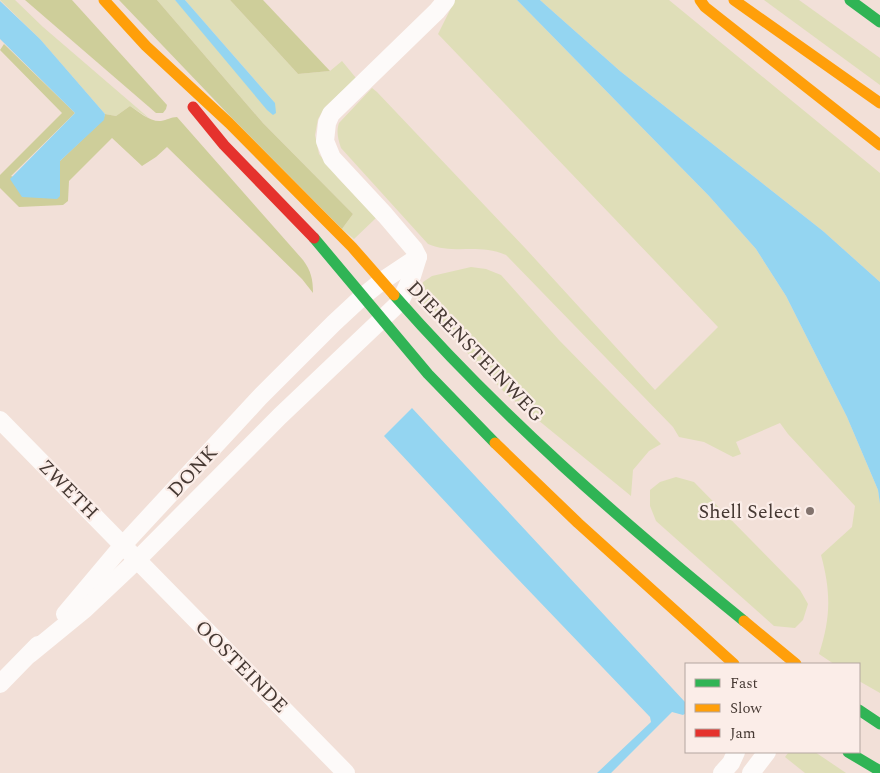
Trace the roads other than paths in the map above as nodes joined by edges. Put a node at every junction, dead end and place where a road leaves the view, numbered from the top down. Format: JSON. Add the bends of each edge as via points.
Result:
{"nodes":[{"id":1,"x":104,"y":0,"type":"edge"},
{"id":2,"x":446,"y":0,"type":"edge"},
{"id":3,"x":700,"y":0,"type":"edge"},
{"id":4,"x":734,"y":0,"type":"edge"},
{"id":5,"x":850,"y":0,"type":"edge"},
{"id":6,"x":880,"y":22,"type":"edge"},
{"id":7,"x":146,"y":46,"type":"junction"},
{"id":8,"x":880,"y":102,"type":"edge"},
{"id":9,"x":880,"y":145,"type":"edge"},
{"id":10,"x":418,"y":257,"type":"junction"},
{"id":11,"x":382,"y":281,"type":"junction"},
{"id":12,"x":362,"y":297,"type":"junction"},
{"id":13,"x":400,"y":302,"type":"junction"},
{"id":14,"x":381,"y":319,"type":"junction"},
{"id":15,"x":0,"y":420,"type":"edge"},
{"id":16,"x":123,"y":545,"type":"junction"},
{"id":17,"x":137,"y":560,"type":"junction"},
{"id":18,"x":30,"y":654,"type":"junction"},
{"id":19,"x":733,"y":663,"type":"edge"},
{"id":20,"x":795,"y":663,"type":"edge"},
{"id":21,"x":0,"y":684,"type":"edge"},
{"id":22,"x":860,"y":711,"type":"edge"},
{"id":23,"x":880,"y":724,"type":"edge"},
{"id":24,"x":736,"y":753,"type":"edge"},
{"id":25,"x":766,"y":753,"type":"edge"},
{"id":26,"x":850,"y":753,"type":"edge"},
{"id":27,"x":880,"y":771,"type":"edge"},
{"id":28,"x":346,"y":773,"type":"edge"},
{"id":29,"x":722,"y":773,"type":"edge"},
{"id":30,"x":751,"y":773,"type":"edge"}],
"edges":[{"from":1,"to":7,"type":"main road","name":"DIERENSTEINWEG"},
{"from":2,"to":10,"type":"street","via":[[331,114],[325,132],[332,158],[385,215]]},
{"from":3,"to":9,"type":"main road"},
{"from":4,"to":8,"type":"main road"},
{"from":5,"to":6,"type":"main road"},
{"from":7,"to":11,"type":"main road","name":"DIERENSTEINWEG","via":[[229,123]]},
{"from":7,"to":12,"type":"main road","name":"DIERENSTEINWEG","via":[[202,120],[324,251]]},
{"from":10,"to":11,"type":"street","name":"DONK"},
{"from":10,"to":13,"type":"street"},
{"from":11,"to":12,"type":"street","name":"DONK"},
{"from":11,"to":13,"type":"main road","name":"DIERENSTEINWEG"},
{"from":12,"to":14,"type":"main road","name":"DIERENSTEINWEG"},
{"from":12,"to":16,"type":"street","name":"DONK","via":[[259,398]]},
{"from":13,"to":14,"type":"street","name":"DONK"},
{"from":13,"to":20,"type":"main road","name":"DIERENSTEINWEG","via":[[429,335],[573,477]]},
{"from":14,"to":17,"type":"street","name":"DONK"},
{"from":14,"to":19,"type":"main road","name":"DIERENSTEINWEG","via":[[427,372],[522,470]]},
{"from":15,"to":16,"type":"street","name":"ZWETH"},
{"from":16,"to":17,"type":"street","name":"ZWETH"},
{"from":16,"to":18,"type":"street","name":"DONK"},
{"from":17,"to":18,"type":"street","name":"DONK"},
{"from":17,"to":28,"type":"street","name":"OOSTEINDE"},
{"from":18,"to":21,"type":"street","name":"DONK"},
{"from":22,"to":23,"type":"main road"},
{"from":24,"to":29,"type":"street"},
{"from":25,"to":30,"type":"street"},
{"from":26,"to":27,"type":"main road"}]}
